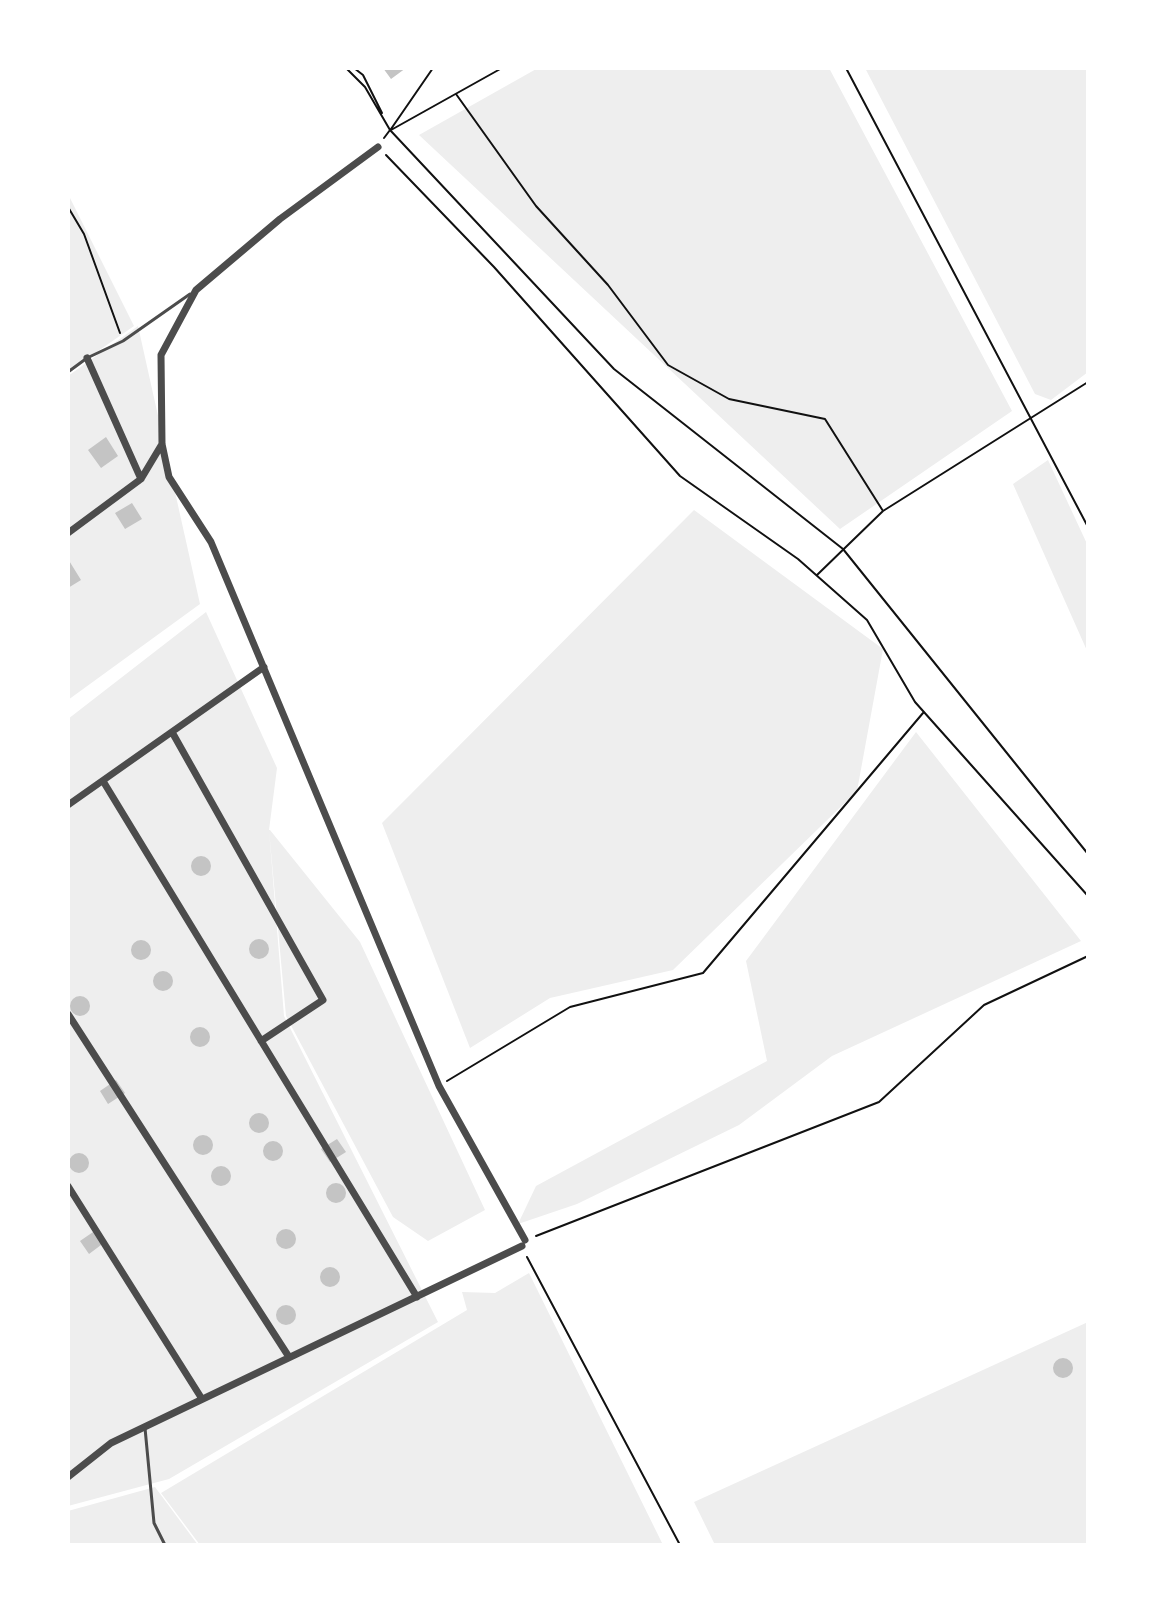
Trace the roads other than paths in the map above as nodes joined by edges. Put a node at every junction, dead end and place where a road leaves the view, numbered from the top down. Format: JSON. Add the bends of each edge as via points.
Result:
{"nodes":[{"id":1,"x":378,"y":147,"type":"road end"},
{"id":2,"x":196,"y":290,"type":"junction"},
{"id":3,"x":87,"y":358,"type":"junction"},
{"id":4,"x":68,"y":372,"type":"edge"},
{"id":5,"x":162,"y":444,"type":"junction"},
{"id":6,"x":141,"y":479,"type":"junction"},
{"id":7,"x":68,"y":533,"type":"edge"},
{"id":8,"x":264,"y":667,"type":"junction"},
{"id":9,"x":172,"y":732,"type":"junction"},
{"id":10,"x":103,"y":781,"type":"junction"},
{"id":11,"x":68,"y":805,"type":"edge"},
{"id":12,"x":68,"y":1014,"type":"edge"},
{"id":13,"x":261,"y":1041,"type":"junction"},
{"id":14,"x":68,"y":1186,"type":"edge"},
{"id":15,"x":417,"y":1297,"type":"junction"},
{"id":16,"x":289,"y":1357,"type":"junction"},
{"id":17,"x":202,"y":1399,"type":"junction"},
{"id":18,"x":145,"y":1427,"type":"junction"},
{"id":19,"x":68,"y":1477,"type":"edge"},
{"id":20,"x":165,"y":1545,"type":"edge"}],
"edges":[{"from":1,"to":2,"type":"street"},
{"from":2,"to":3,"type":"lane","via":[[123,341]]},
{"from":2,"to":5,"type":"street","via":[[161,355]]},
{"from":3,"to":4,"type":"lane"},
{"from":3,"to":6,"type":"street"},
{"from":5,"to":6,"type":"street"},
{"from":5,"to":8,"type":"street","via":[[169,477],[211,542]]},
{"from":6,"to":7,"type":"street"},
{"from":8,"to":9,"type":"street"},
{"from":8,"to":15,"type":"street","via":[[439,1086],[524,1243]]},
{"from":9,"to":10,"type":"street"},
{"from":9,"to":13,"type":"street","via":[[323,1000]]},
{"from":10,"to":11,"type":"street"},
{"from":10,"to":13,"type":"street"},
{"from":12,"to":16,"type":"street"},
{"from":13,"to":15,"type":"street"},
{"from":14,"to":17,"type":"street"},
{"from":15,"to":16,"type":"street"},
{"from":16,"to":17,"type":"street"},
{"from":17,"to":18,"type":"street"},
{"from":18,"to":19,"type":"street","via":[[111,1443]]},
{"from":18,"to":20,"type":"lane","via":[[154,1523]]}]}
